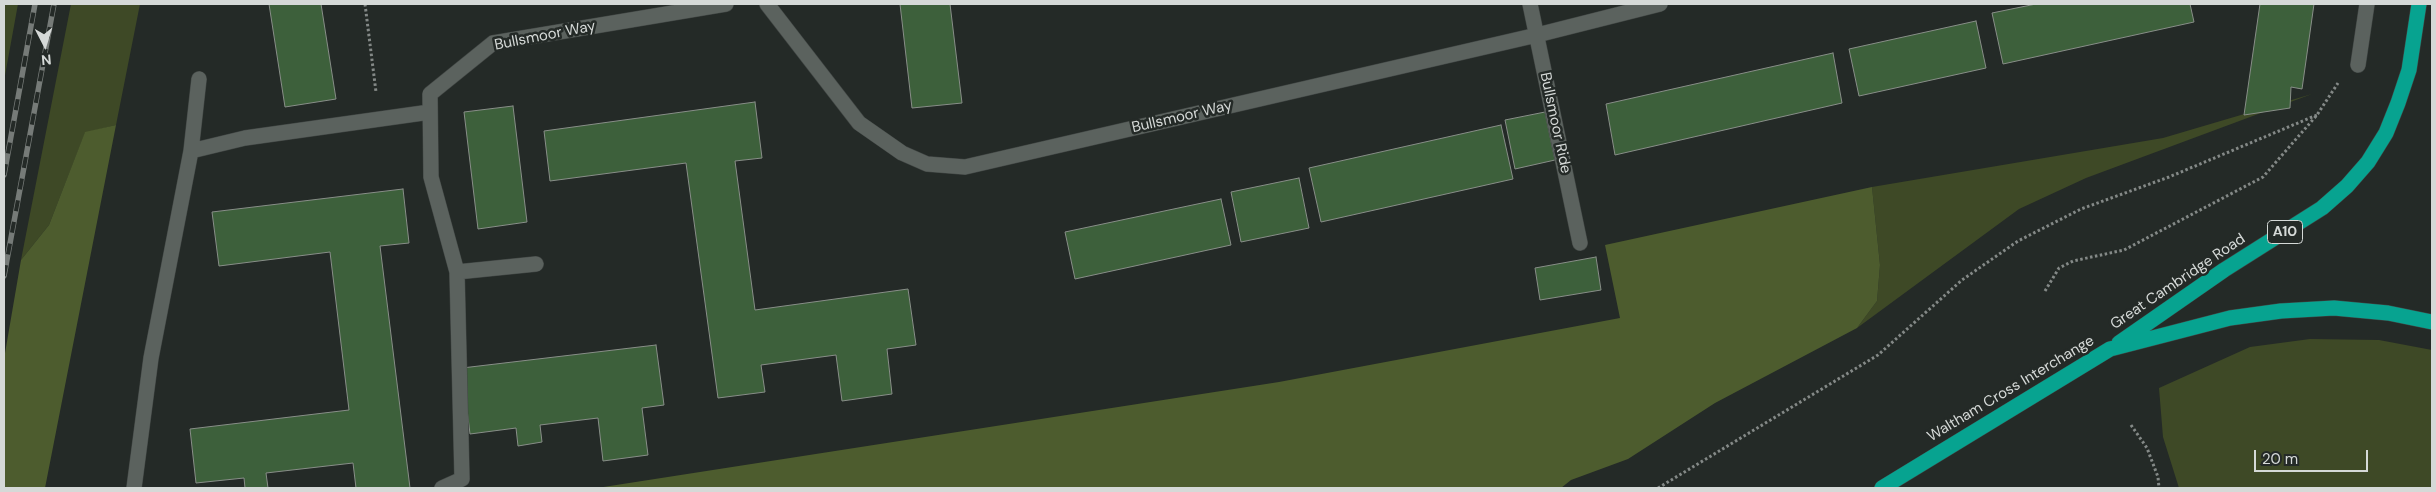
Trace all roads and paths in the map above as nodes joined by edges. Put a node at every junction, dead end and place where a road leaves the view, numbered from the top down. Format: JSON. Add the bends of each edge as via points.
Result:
{"nodes":[{"id":1,"x":365,"y":4,"type":"edge"},
{"id":2,"x":726,"y":4,"type":"edge"},
{"id":3,"x":767,"y":4,"type":"edge"},
{"id":4,"x":1530,"y":4,"type":"edge"},
{"id":5,"x":1660,"y":4,"type":"edge"},
{"id":6,"x":2367,"y":4,"type":"edge"},
{"id":7,"x":2419,"y":4,"type":"edge"},
{"id":8,"x":1537,"y":35,"type":"junction"},
{"id":9,"x":2358,"y":65,"type":"joint"},
{"id":10,"x":199,"y":79,"type":"dead end"},
{"id":11,"x":430,"y":112,"type":"junction"},
{"id":12,"x":2317,"y":115,"type":"junction"},
{"id":13,"x":380,"y":120,"type":"junction"},
{"id":14,"x":191,"y":151,"type":"junction"},
{"id":15,"x":1580,"y":243,"type":"dead end"},
{"id":16,"x":536,"y":264,"type":"dead end"},
{"id":17,"x":457,"y":272,"type":"junction"},
{"id":18,"x":2045,"y":291,"type":"dead end"},
{"id":19,"x":2432,"y":322,"type":"edge"},
{"id":20,"x":2110,"y":349,"type":"junction"},
{"id":21,"x":2131,"y":426,"type":"dead end"},
{"id":22,"x":134,"y":488,"type":"edge"},
{"id":23,"x":442,"y":488,"type":"edge"},
{"id":24,"x":1658,"y":488,"type":"edge"},
{"id":25,"x":1882,"y":488,"type":"edge"},
{"id":26,"x":2159,"y":488,"type":"edge"}],
"edges":[{"from":1,"to":13,"type":"path"},
{"from":2,"to":11,"type":"street","name":"Bullsmoor Way","via":[[493,43],[430,94]]},
{"from":3,"to":8,"type":"street","name":"Bullsmoor Way","via":[[859,123],[902,153],[927,164],[965,168]]},
{"from":4,"to":8,"type":"street","name":"Bullsmoor Ride"},
{"from":5,"to":8,"type":"street","name":"Bullsmoor Way"},
{"from":6,"to":9,"type":"street"},
{"from":7,"to":20,"type":"highway","name":"Great Cambridge Road","number":"A10","via":[[2409,70],[2398,103],[2386,133],[2368,162],[2347,186],[2322,208],[2224,270]]},
{"from":8,"to":15,"type":"street","name":"Bullsmoor Ride"},
{"from":9,"to":12,"type":"path","via":[[2338,82]]},
{"from":10,"to":14,"type":"street"},
{"from":11,"to":13,"type":"street"},
{"from":11,"to":17,"type":"street","name":"Bullsmoor Way","via":[[431,177]]},
{"from":12,"to":18,"type":"path","via":[[2263,177],[2124,250],[2073,261],[2059,268]]},
{"from":12,"to":24,"type":"path","via":[[2081,209],[2018,241],[1962,280],[1878,355]]},
{"from":13,"to":14,"type":"street","via":[[244,138]]},
{"from":14,"to":22,"type":"street","via":[[151,358]]},
{"from":16,"to":17,"type":"street"},
{"from":17,"to":23,"type":"street","name":"Bullsmoor Way","via":[[462,479]]},
{"from":19,"to":20,"type":"highway","name":"Waltham Cross Interchange","via":[[2388,313],[2334,308],[2281,311],[2230,318]]},
{"from":20,"to":25,"type":"highway","name":"Waltham Cross Interchange"},
{"from":21,"to":26,"type":"path","via":[[2147,448]]}]}
